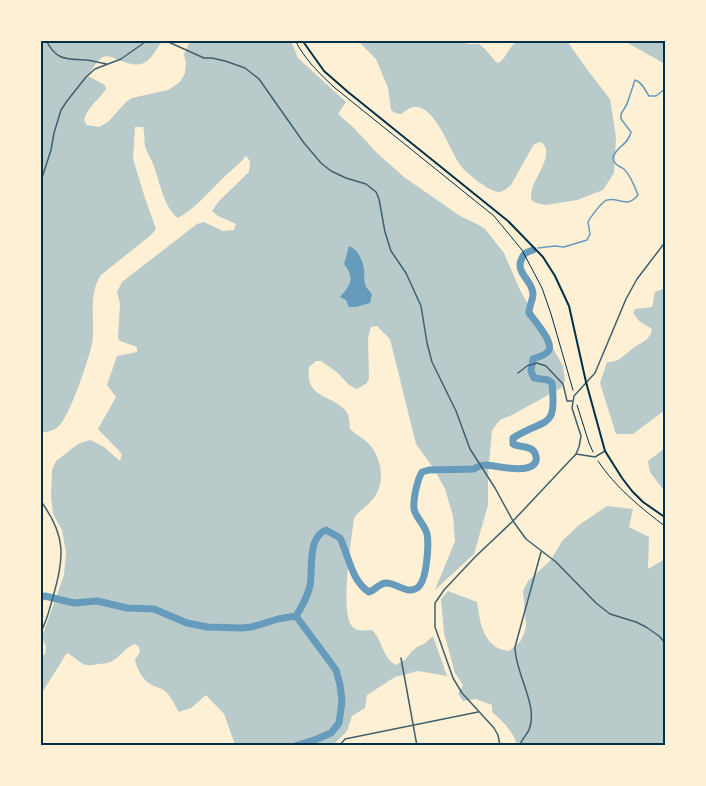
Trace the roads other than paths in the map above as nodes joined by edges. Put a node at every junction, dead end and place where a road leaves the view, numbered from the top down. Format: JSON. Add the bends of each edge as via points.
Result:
{"nodes":[{"id":1,"x":46,"y":40,"type":"edge"},
{"id":2,"x":148,"y":40,"type":"edge"},
{"id":3,"x":164,"y":40,"type":"edge"},
{"id":4,"x":302,"y":40,"type":"edge"},
{"id":5,"x":141,"y":42,"type":"edge"},
{"id":6,"x":108,"y":64,"type":"junction"},
{"id":7,"x":40,"y":184,"type":"edge"},
{"id":8,"x":666,"y":242,"type":"edge"},
{"id":9,"x":518,"y":373,"type":"dead end"},
{"id":10,"x":586,"y":382,"type":"junction"},
{"id":11,"x":574,"y":400,"type":"junction"},
{"id":12,"x":605,"y":451,"type":"junction"},
{"id":13,"x":576,"y":454,"type":"junction"},
{"id":14,"x":40,"y":500,"type":"edge"},
{"id":15,"x":666,"y":518,"type":"edge"},
{"id":16,"x":513,"y":521,"type":"junction"},
{"id":17,"x":542,"y":552,"type":"junction"},
{"id":18,"x":40,"y":633,"type":"edge"},
{"id":19,"x":666,"y":644,"type":"edge"},
{"id":20,"x":401,"y":658,"type":"dead end"},
{"id":21,"x":478,"y":712,"type":"junction"},
{"id":22,"x":412,"y":725,"type":"junction"},
{"id":23,"x":339,"y":746,"type":"edge"},
{"id":24,"x":417,"y":746,"type":"edge"},
{"id":25,"x":501,"y":746,"type":"edge"},
{"id":26,"x":519,"y":746,"type":"edge"}],
"edges":[{"from":1,"to":6,"type":"street","via":[[53,52],[63,58]]},
{"from":2,"to":5,"type":"street"},
{"from":3,"to":16,"type":"street","via":[[204,58],[245,68],[259,79],[321,163],[376,192],[391,251],[421,306],[432,362],[470,448]]},
{"from":4,"to":10,"type":"highway","via":[[324,71],[508,221],[543,257],[569,306]]},
{"from":5,"to":6,"type":"street","via":[[121,59]]},
{"from":6,"to":7,"type":"street","via":[[87,76],[61,110]]},
{"from":8,"to":10,"type":"street","via":[[632,287],[595,373]]},
{"from":9,"to":11,"type":"street","via":[[537,363],[546,366],[563,384],[567,400]]},
{"from":10,"to":11,"type":"street"},
{"from":10,"to":12,"type":"highway"},
{"from":11,"to":13,"type":"street","via":[[572,408],[580,436]]},
{"from":12,"to":13,"type":"street","via":[[595,457]]},
{"from":12,"to":15,"type":"highway","via":[[632,491]]},
{"from":13,"to":16,"type":"street"},
{"from":14,"to":18,"type":"street","via":[[60,538],[61,568]]},
{"from":16,"to":17,"type":"street"},
{"from":16,"to":21,"type":"street","via":[[444,590],[435,607],[435,627],[453,678]]},
{"from":17,"to":19,"type":"street","via":[[610,614],[646,627]]},
{"from":17,"to":26,"type":"street","via":[[515,647],[532,715],[529,730]]},
{"from":20,"to":22,"type":"street"},
{"from":21,"to":22,"type":"street"},
{"from":21,"to":25,"type":"street","via":[[494,728]]},
{"from":22,"to":23,"type":"street","via":[[345,738]]},
{"from":22,"to":24,"type":"street"}]}
